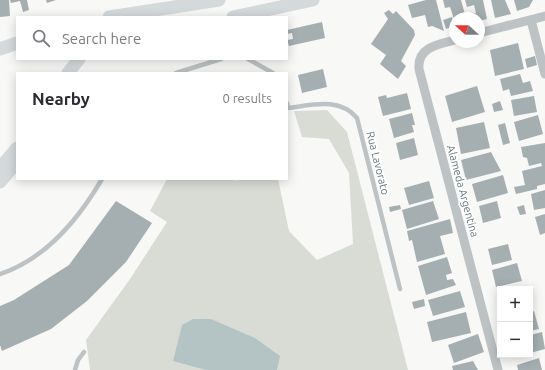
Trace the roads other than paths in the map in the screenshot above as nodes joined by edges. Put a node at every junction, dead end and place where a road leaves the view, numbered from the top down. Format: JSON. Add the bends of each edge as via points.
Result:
{"nodes":[{"id":1,"x":219,"y":0,"type":"edge"},
{"id":2,"x":313,"y":0,"type":"edge"},
{"id":3,"x":290,"y":3,"type":"edge"},
{"id":4,"x":182,"y":4,"type":"edge"},
{"id":5,"x":115,"y":16,"type":"edge"},
{"id":6,"x":237,"y":16,"type":"edge"},
{"id":7,"x":545,"y":16,"type":"edge"},
{"id":8,"x":531,"y":20,"type":"junction"},
{"id":9,"x":485,"y":32,"type":"edge"},
{"id":10,"x":449,"y":42,"type":"edge"},
{"id":11,"x":16,"y":43,"type":"edge"},
{"id":12,"x":0,"y":49,"type":"edge"},
{"id":13,"x":65,"y":60,"type":"edge"},
{"id":14,"x":78,"y":60,"type":"edge"},
{"id":15,"x":218,"y":60,"type":"edge"},
{"id":16,"x":250,"y":60,"type":"edge"},
{"id":17,"x":64,"y":72,"type":"edge"},
{"id":18,"x":69,"y":72,"type":"edge"},
{"id":19,"x":179,"y":72,"type":"edge"},
{"id":20,"x":270,"y":72,"type":"edge"},
{"id":21,"x":545,"y":74,"type":"edge"},
{"id":22,"x":288,"y":108,"type":"edge"},
{"id":23,"x":16,"y":154,"type":"edge"},
{"id":24,"x":0,"y":160,"type":"edge"},
{"id":25,"x":0,"y":168,"type":"edge"},
{"id":26,"x":101,"y":180,"type":"edge"},
{"id":27,"x":0,"y":182,"type":"edge"},
{"id":28,"x":0,"y":274,"type":"edge"},
{"id":29,"x":400,"y":289,"type":"dead end"},
{"id":30,"x":84,"y":352,"type":"dead end"},
{"id":31,"x":75,"y":370,"type":"edge"},
{"id":32,"x":498,"y":370,"type":"edge"}],
"edges":[{"from":1,"to":4,"type":"main road"},
{"from":2,"to":3,"type":"main road"},
{"from":3,"to":6,"type":"main road"},
{"from":4,"to":5,"type":"main road"},
{"from":7,"to":8,"type":"street"},
{"from":8,"to":9,"type":"street"},
{"from":8,"to":21,"type":"street"},
{"from":10,"to":32,"type":"street","name":"Alameda Argentina","via":[[435,45],[424,52],[419,69]]},
{"from":11,"to":12,"type":"main road"},
{"from":13,"to":17,"type":"main road"},
{"from":14,"to":18,"type":"main road"},
{"from":15,"to":19,"type":"lane"},
{"from":16,"to":20,"type":"lane"},
{"from":22,"to":29,"type":"lane","name":"Rua Lavorato","via":[[336,104],[357,118]]},
{"from":23,"to":24,"type":"main road"},
{"from":23,"to":25,"type":"main road"},
{"from":23,"to":27,"type":"main road"},
{"from":26,"to":28,"type":"lane","via":[[92,196],[56,241],[16,269]]},
{"from":30,"to":31,"type":"lane"}]}
